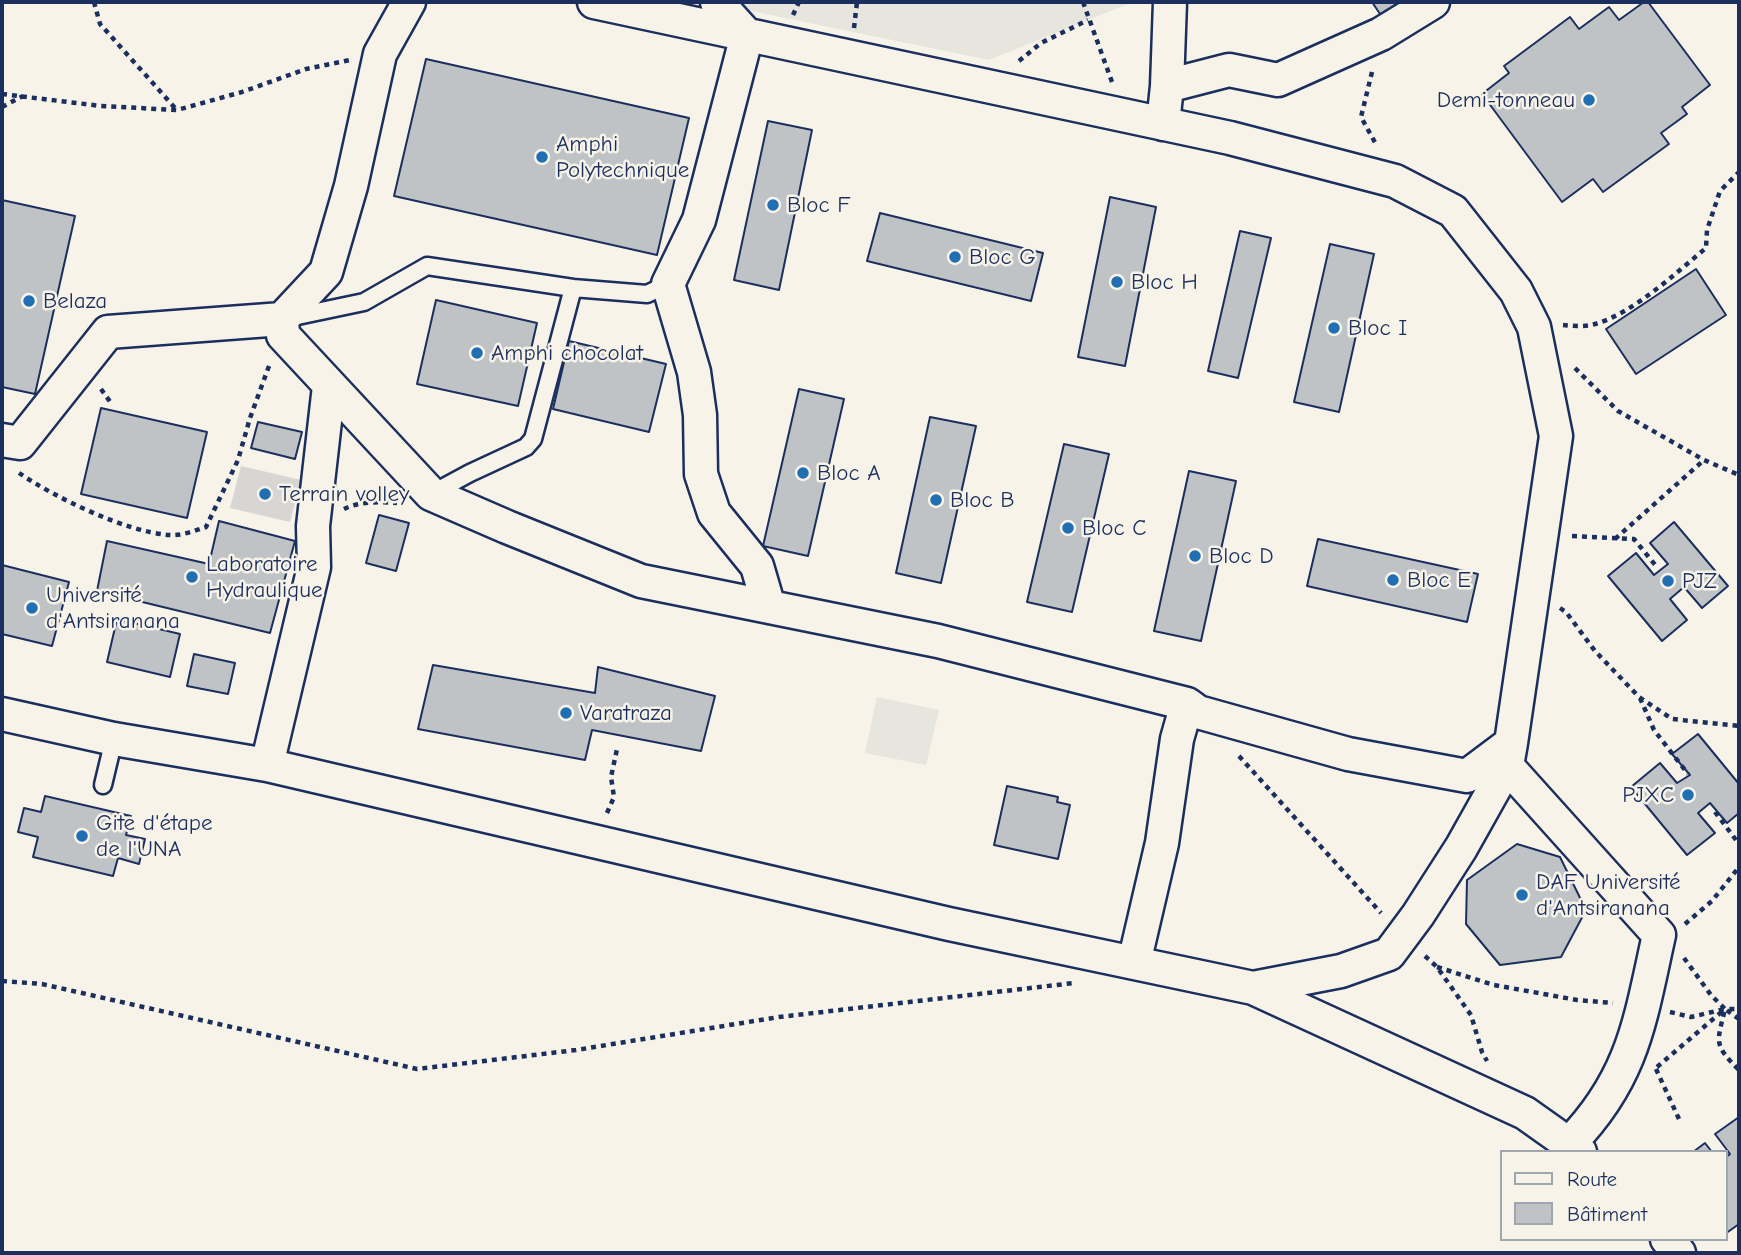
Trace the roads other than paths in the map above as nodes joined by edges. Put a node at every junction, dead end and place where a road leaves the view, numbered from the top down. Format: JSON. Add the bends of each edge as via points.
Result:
{"nodes":[{"id":1,"x":409,"y":2,"type":"edge"},
{"id":2,"x":594,"y":2,"type":"edge"},
{"id":3,"x":716,"y":2,"type":"edge"},
{"id":4,"x":1170,"y":2,"type":"edge"},
{"id":5,"x":1433,"y":2,"type":"edge"},
{"id":6,"x":747,"y":35,"type":"junction"},
{"id":7,"x":1167,"y":86,"type":"junction"},
{"id":8,"x":1163,"y":124,"type":"junction"},
{"id":9,"x":668,"y":284,"type":"junction"},
{"id":10,"x":573,"y":288,"type":"junction"},
{"id":11,"x":282,"y":327,"type":"junction"},
{"id":12,"x":329,"y":386,"type":"junction"},
{"id":13,"x":6,"y":453,"type":"edge"},
{"id":14,"x":431,"y":494,"type":"junction"},
{"id":15,"x":769,"y":607,"type":"junction"},
{"id":16,"x":1187,"y":704,"type":"junction"},
{"id":17,"x":2,"y":714,"type":"edge"},
{"id":18,"x":114,"y":739,"type":"junction"},
{"id":19,"x":1509,"y":755,"type":"junction"},
{"id":20,"x":267,"y":765,"type":"junction"},
{"id":21,"x":103,"y":785,"type":"dead end"},
{"id":22,"x":1134,"y":963,"type":"junction"},
{"id":23,"x":1254,"y":988,"type":"junction"},
{"id":24,"x":1575,"y":1147,"type":"edge"}],
"edges":[{"from":1,"to":11,"type":"street","via":[[380,54],[351,186],[326,272]]},
{"from":2,"to":6,"type":"street"},
{"from":3,"to":6,"type":"street"},
{"from":4,"to":7,"type":"street"},
{"from":5,"to":7,"type":"street","via":[[1381,34],[1278,80],[1229,70]]},
{"from":6,"to":8,"type":"street"},
{"from":6,"to":9,"type":"street","via":[[699,220]]},
{"from":7,"to":8,"type":"street"},
{"from":8,"to":19,"type":"street","via":[[1395,181],[1453,211],[1516,291],[1534,327],[1556,436]]},
{"from":9,"to":10,"type":"lane","via":[[648,294]]},
{"from":9,"to":15,"type":"street","via":[[694,372],[701,474],[714,513],[757,566]]},
{"from":10,"to":11,"type":"lane","via":[[427,266],[364,302]]},
{"from":10,"to":14,"type":"lane","via":[[533,439],[526,447]]},
{"from":11,"to":12,"type":"street"},
{"from":11,"to":13,"type":"street","via":[[108,332],[20,443]]},
{"from":12,"to":14,"type":"street"},
{"from":12,"to":20,"type":"street","via":[[313,526],[314,567]]},
{"from":14,"to":15,"type":"street","via":[[641,582]]},
{"from":15,"to":16,"type":"street","via":[[938,641]]},
{"from":16,"to":19,"type":"street","via":[[1198,712],[1348,754],[1467,776]]},
{"from":16,"to":22,"type":"street"},
{"from":17,"to":18,"type":"street"},
{"from":18,"to":20,"type":"street"},
{"from":18,"to":21,"type":"lane"},
{"from":19,"to":23,"type":"street","via":[[1461,848],[1389,954],[1341,971]]},
{"from":19,"to":24,"type":"street","via":[[1662,937],[1632,1050]]},
{"from":20,"to":22,"type":"street"},
{"from":22,"to":23,"type":"street"},
{"from":23,"to":24,"type":"street","via":[[1525,1113]]}]}
